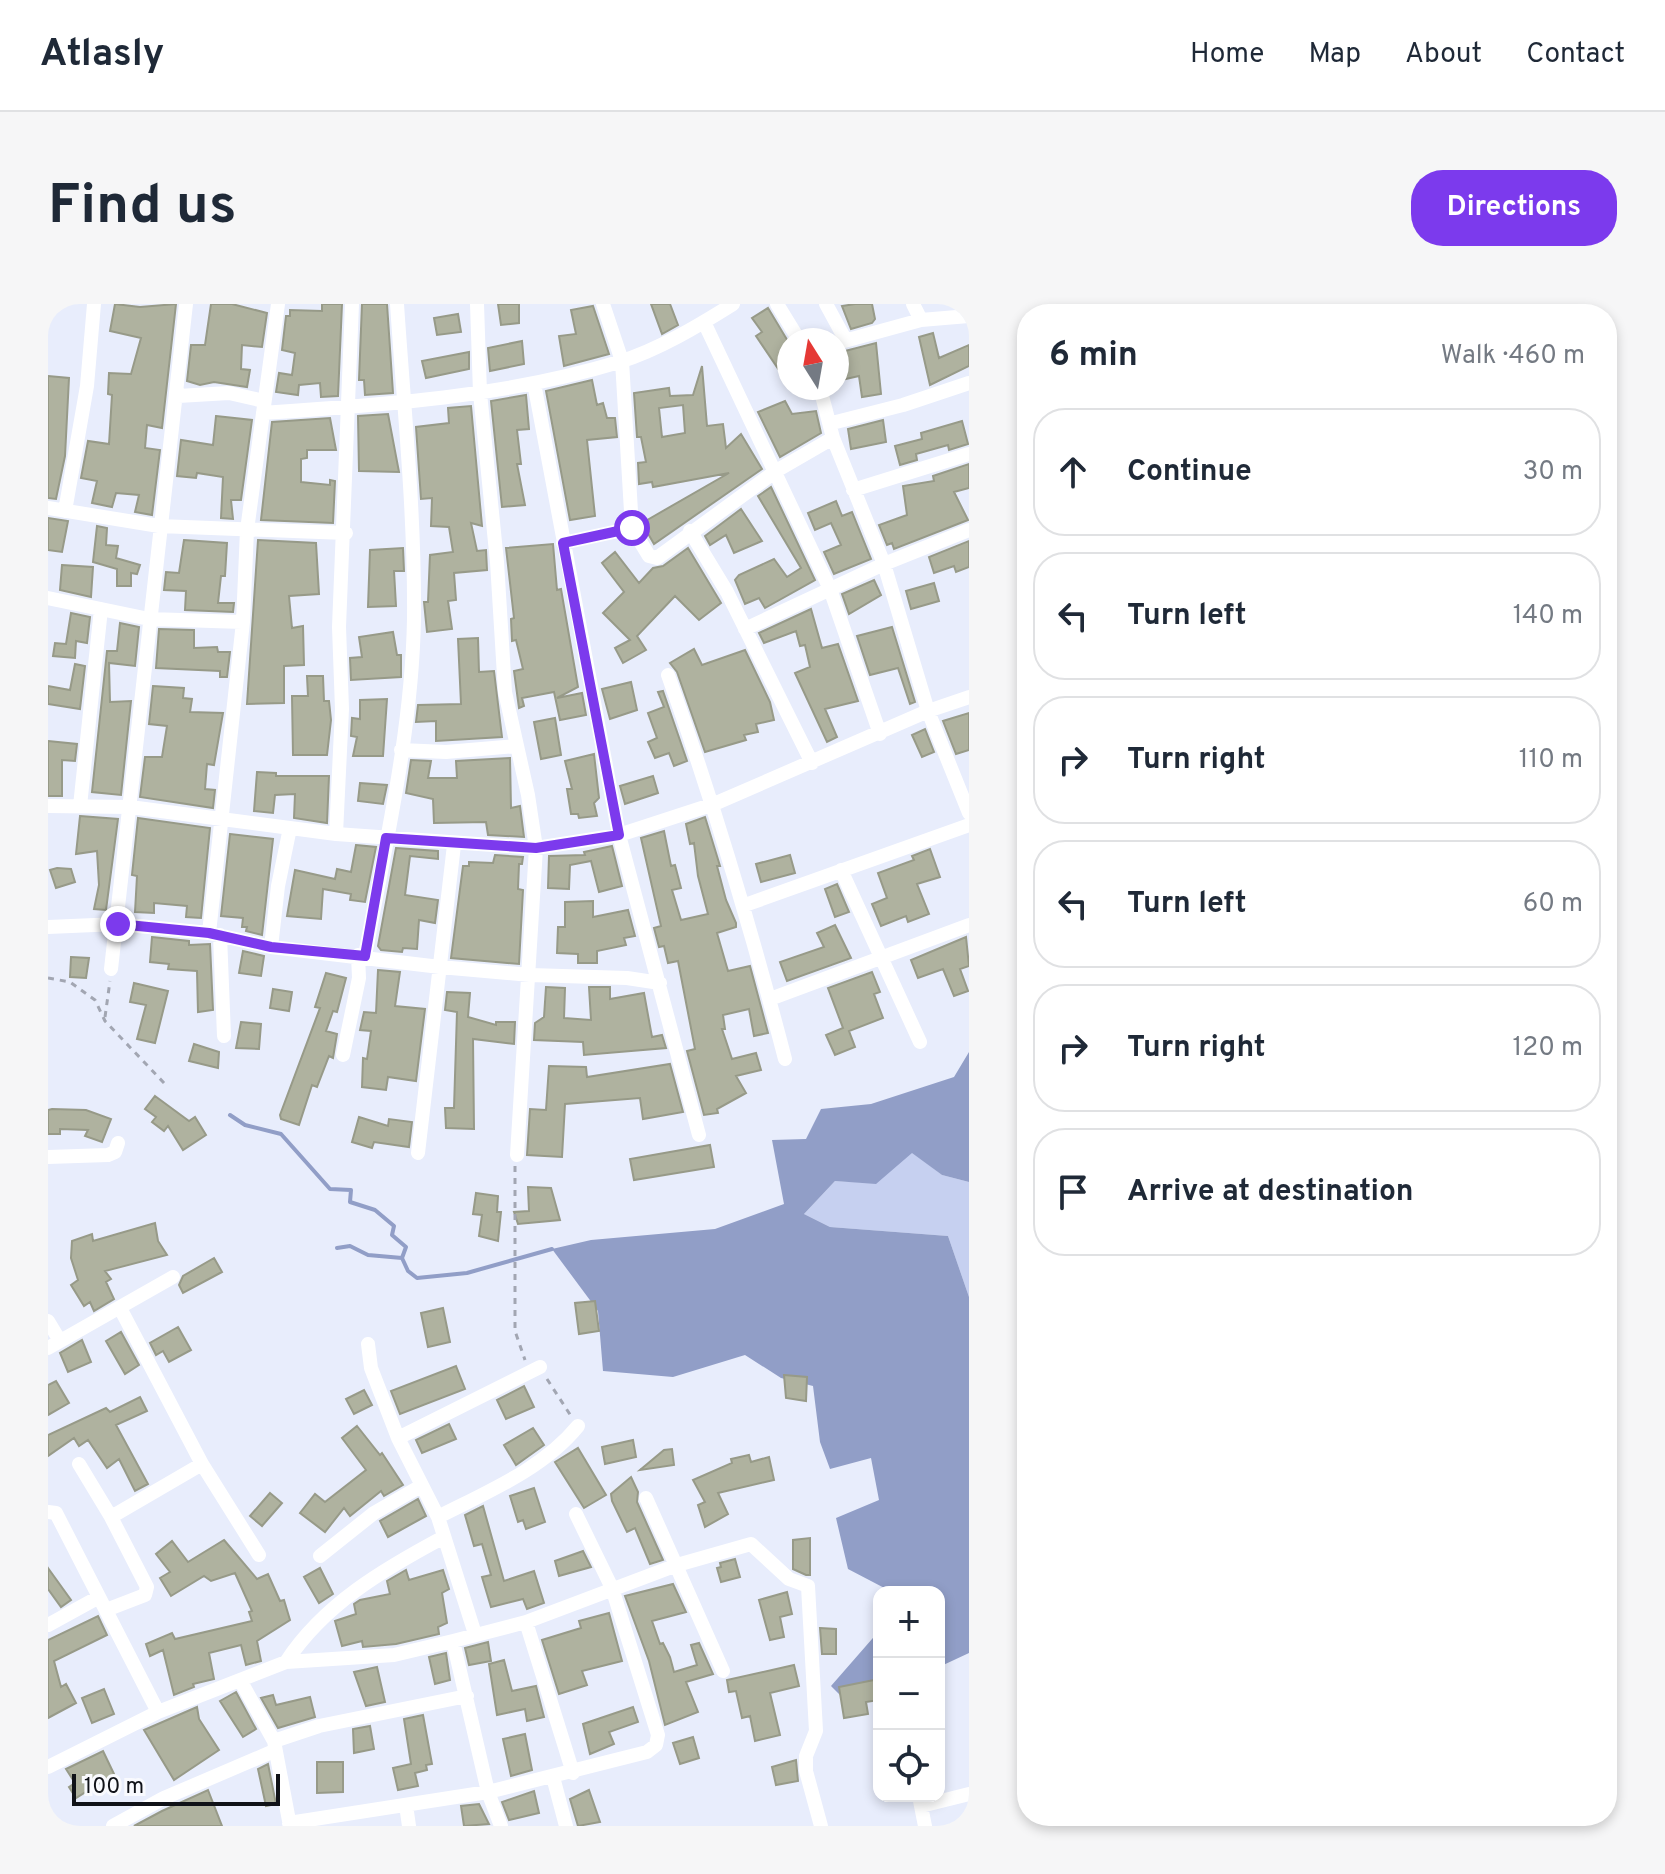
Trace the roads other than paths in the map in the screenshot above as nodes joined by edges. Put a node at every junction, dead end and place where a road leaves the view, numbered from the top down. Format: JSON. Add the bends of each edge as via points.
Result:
{"nodes":[{"id":1,"x":94,"y":304,"type":"edge"},
{"id":2,"x":186,"y":304,"type":"edge"},
{"id":3,"x":278,"y":304,"type":"edge"},
{"id":4,"x":352,"y":304,"type":"edge"},
{"id":5,"x":397,"y":304,"type":"edge"},
{"id":6,"x":477,"y":304,"type":"edge"},
{"id":7,"x":603,"y":304,"type":"edge"},
{"id":8,"x":733,"y":304,"type":"edge"},
{"id":9,"x":777,"y":304,"type":"edge"},
{"id":10,"x":826,"y":304,"type":"edge"},
{"id":11,"x":913,"y":304,"type":"edge"},
{"id":12,"x":969,"y":316,"type":"edge"},
{"id":13,"x":921,"y":320,"type":"junction"},
{"id":14,"x":704,"y":322,"type":"junction"},
{"id":15,"x":792,"y":328,"type":"edge"},
{"id":16,"x":836,"y":328,"type":"edge"},
{"id":17,"x":849,"y":339,"type":"edge"},
{"id":18,"x":622,"y":361,"type":"junction"},
{"id":19,"x":534,"y":383,"type":"junction"},
{"id":20,"x":969,"y":383,"type":"edge"},
{"id":21,"x":480,"y":393,"type":"junction"},
{"id":22,"x":178,"y":396,"type":"junction"},
{"id":23,"x":403,"y":400,"type":"junction"},
{"id":24,"x":824,"y":400,"type":"edge"},
{"id":25,"x":263,"y":407,"type":"junction"},
{"id":26,"x":350,"y":407,"type":"junction"},
{"id":27,"x":833,"y":430,"type":"junction"},
{"id":28,"x":969,"y":454,"type":"edge"},
{"id":29,"x":776,"y":471,"type":"junction"},
{"id":30,"x":853,"y":490,"type":"junction"},
{"id":31,"x":48,"y":508,"type":"edge"},
{"id":32,"x":65,"y":511,"type":"junction"},
{"id":33,"x":159,"y":526,"type":"junction"},
{"id":34,"x":632,"y":528,"type":"junction"},
{"id":35,"x":247,"y":530,"type":"junction"},
{"id":36,"x":969,"y":530,"type":"edge"},
{"id":37,"x":690,"y":531,"type":"junction"},
{"id":38,"x":346,"y":533,"type":"junction"},
{"id":39,"x":563,"y":543,"type":"junction"},
{"id":40,"x":884,"y":564,"type":"junction"},
{"id":41,"x":830,"y":589,"type":"junction"},
{"id":42,"x":48,"y":598,"type":"edge"},
{"id":43,"x":101,"y":609,"type":"junction"},
{"id":44,"x":149,"y":619,"type":"junction"},
{"id":45,"x":243,"y":622,"type":"junction"},
{"id":46,"x":745,"y":629,"type":"junction"},
{"id":47,"x":668,"y":675,"type":"dead end"},
{"id":48,"x":969,"y":697,"type":"edge"},
{"id":49,"x":928,"y":711,"type":"junction"},
{"id":50,"x":880,"y":734,"type":"junction"},
{"id":51,"x":517,"y":746,"type":"junction"},
{"id":52,"x":401,"y":750,"type":"junction"},
{"id":53,"x":812,"y":763,"type":"junction"},
{"id":54,"x":714,"y":804,"type":"junction"},
{"id":55,"x":48,"y":806,"type":"edge"},
{"id":56,"x":80,"y":806,"type":"junction"},
{"id":57,"x":130,"y":807,"type":"junction"},
{"id":58,"x":969,"y":813,"type":"edge"},
{"id":59,"x":222,"y":817,"type":"junction"},
{"id":60,"x":969,"y":825,"type":"edge"},
{"id":61,"x":290,"y":828,"type":"junction"},
{"id":62,"x":336,"y":834,"type":"junction"},
{"id":63,"x":619,"y":835,"type":"junction"},
{"id":64,"x":386,"y":838,"type":"junction"},
{"id":65,"x":454,"y":845,"type":"junction"},
{"id":66,"x":536,"y":848,"type":"junction"},
{"id":67,"x":841,"y":870,"type":"junction"},
{"id":68,"x":745,"y":905,"type":"junction"},
{"id":69,"x":118,"y":924,"type":"junction"},
{"id":70,"x":969,"y":925,"type":"edge"},
{"id":71,"x":48,"y":927,"type":"edge"},
{"id":72,"x":215,"y":934,"type":"junction"},
{"id":73,"x":271,"y":947,"type":"junction"},
{"id":74,"x":362,"y":956,"type":"junction"},
{"id":75,"x":879,"y":960,"type":"junction"},
{"id":76,"x":440,"y":967,"type":"junction"},
{"id":77,"x":111,"y":969,"type":"road end"},
{"id":78,"x":530,"y":975,"type":"junction"},
{"id":79,"x":660,"y":983,"type":"junction"},
{"id":80,"x":770,"y":999,"type":"junction"},
{"id":81,"x":224,"y":1036,"type":"dead end"},
{"id":82,"x":920,"y":1042,"type":"dead end"},
{"id":83,"x":343,"y":1055,"type":"dead end"},
{"id":84,"x":785,"y":1059,"type":"dead end"},
{"id":85,"x":699,"y":1135,"type":"dead end"},
{"id":86,"x":118,"y":1143,"type":"dead end"},
{"id":87,"x":418,"y":1153,"type":"dead end"},
{"id":88,"x":517,"y":1155,"type":"road end"},
{"id":89,"x":48,"y":1157,"type":"edge"},
{"id":90,"x":173,"y":1277,"type":"dead end"},
{"id":91,"x":120,"y":1308,"type":"junction"},
{"id":92,"x":48,"y":1321,"type":"edge"},
{"id":93,"x":54,"y":1344,"type":"edge"},
{"id":94,"x":368,"y":1344,"type":"dead end"},
{"id":95,"x":540,"y":1367,"type":"road end"},
{"id":96,"x":578,"y":1426,"type":"road end"},
{"id":97,"x":398,"y":1438,"type":"junction"},
{"id":98,"x":79,"y":1464,"type":"dead end"},
{"id":99,"x":202,"y":1464,"type":"junction"},
{"id":100,"x":421,"y":1486,"type":"junction"},
{"id":101,"x":646,"y":1498,"type":"dead end"},
{"id":102,"x":48,"y":1512,"type":"edge"},
{"id":103,"x":576,"y":1514,"type":"dead end"},
{"id":104,"x":111,"y":1517,"type":"junction"},
{"id":105,"x":438,"y":1517,"type":"junction"},
{"id":106,"x":444,"y":1537,"type":"junction"},
{"id":107,"x":259,"y":1555,"type":"dead end"},
{"id":108,"x":320,"y":1556,"type":"dead end"},
{"id":109,"x":677,"y":1565,"type":"junction"},
{"id":110,"x":612,"y":1588,"type":"junction"},
{"id":111,"x":102,"y":1604,"type":"junction"},
{"id":112,"x":526,"y":1622,"type":"junction"},
{"id":113,"x":48,"y":1625,"type":"edge"},
{"id":114,"x":475,"y":1634,"type":"junction"},
{"id":115,"x":453,"y":1641,"type":"junction"},
{"id":116,"x":286,"y":1662,"type":"junction"},
{"id":117,"x":723,"y":1671,"type":"dead end"},
{"id":118,"x":240,"y":1680,"type":"junction"},
{"id":119,"x":467,"y":1696,"type":"junction"},
{"id":120,"x":158,"y":1712,"type":"junction"},
{"id":121,"x":274,"y":1746,"type":"junction"},
{"id":122,"x":48,"y":1767,"type":"edge"},
{"id":123,"x":573,"y":1773,"type":"junction"},
{"id":124,"x":553,"y":1777,"type":"junction"},
{"id":125,"x":488,"y":1792,"type":"junction"},
{"id":126,"x":969,"y":1794,"type":"edge"},
{"id":127,"x":945,"y":1797,"type":"edge"},
{"id":128,"x":920,"y":1802,"type":"edge"},
{"id":129,"x":406,"y":1805,"type":"junction"},
{"id":130,"x":290,"y":1824,"type":"edge"},
{"id":131,"x":113,"y":1826,"type":"edge"},
{"id":132,"x":409,"y":1826,"type":"edge"},
{"id":133,"x":501,"y":1826,"type":"edge"},
{"id":134,"x":566,"y":1826,"type":"edge"},
{"id":135,"x":821,"y":1826,"type":"edge"},
{"id":136,"x":925,"y":1826,"type":"edge"}],
"edges":[{"from":1,"to":32,"type":"street","via":[[87,386]]},
{"from":2,"to":22,"type":"street"},
{"from":3,"to":25,"type":"street"},
{"from":4,"to":26,"type":"street"},
{"from":5,"to":23,"type":"street"},
{"from":6,"to":21,"type":"street"},
{"from":7,"to":18,"type":"street"},
{"from":8,"to":14,"type":"street"},
{"from":9,"to":15,"type":"street"},
{"from":10,"to":16,"type":"street"},
{"from":11,"to":13,"type":"street"},
{"from":12,"to":13,"type":"street"},
{"from":13,"to":17,"type":"street"},
{"from":14,"to":18,"type":"street"},
{"from":14,"to":29,"type":"street"},
{"from":18,"to":19,"type":"street"},
{"from":18,"to":34,"type":"street"},
{"from":19,"to":21,"type":"street"},
{"from":19,"to":39,"type":"street"},
{"from":20,"to":27,"type":"street"},
{"from":21,"to":23,"type":"street"},
{"from":21,"to":51,"type":"street","via":[[505,692]]},
{"from":22,"to":25,"type":"street","via":[[229,393]]},
{"from":22,"to":33,"type":"street"},
{"from":23,"to":26,"type":"street"},
{"from":23,"to":52,"type":"street","via":[[414,622]]},
{"from":24,"to":27,"type":"street"},
{"from":25,"to":26,"type":"street"},
{"from":25,"to":35,"type":"street"},
{"from":26,"to":38,"type":"street"},
{"from":27,"to":29,"type":"street"},
{"from":27,"to":30,"type":"street"},
{"from":28,"to":30,"type":"street"},
{"from":29,"to":37,"type":"street"},
{"from":29,"to":41,"type":"street"},
{"from":30,"to":40,"type":"street"},
{"from":31,"to":32,"type":"street"},
{"from":32,"to":33,"type":"street"},
{"from":33,"to":35,"type":"street"},
{"from":33,"to":44,"type":"street"},
{"from":34,"to":37,"type":"street","via":[[653,558]]},
{"from":34,"to":39,"type":"street"},
{"from":35,"to":38,"type":"street"},
{"from":35,"to":45,"type":"street"},
{"from":36,"to":40,"type":"street"},
{"from":37,"to":46,"type":"street"},
{"from":38,"to":62,"type":"street"},
{"from":39,"to":63,"type":"street"},
{"from":40,"to":41,"type":"street"},
{"from":40,"to":49,"type":"street"},
{"from":41,"to":46,"type":"street"},
{"from":41,"to":50,"type":"street"},
{"from":42,"to":43,"type":"street"},
{"from":43,"to":44,"type":"street"},
{"from":43,"to":56,"type":"street"},
{"from":44,"to":45,"type":"street"},
{"from":44,"to":57,"type":"street"},
{"from":45,"to":59,"type":"street"},
{"from":46,"to":53,"type":"street"},
{"from":47,"to":54,"type":"street"},
{"from":48,"to":49,"type":"street"},
{"from":49,"to":50,"type":"street"},
{"from":49,"to":58,"type":"street"},
{"from":50,"to":53,"type":"street"},
{"from":51,"to":52,"type":"street"},
{"from":51,"to":66,"type":"street"},
{"from":52,"to":64,"type":"street"},
{"from":53,"to":54,"type":"street"},
{"from":54,"to":63,"type":"street"},
{"from":54,"to":68,"type":"street"},
{"from":55,"to":56,"type":"street"},
{"from":56,"to":57,"type":"street"},
{"from":57,"to":59,"type":"street"},
{"from":57,"to":69,"type":"street"},
{"from":59,"to":61,"type":"street"},
{"from":59,"to":72,"type":"street"},
{"from":60,"to":67,"type":"street"},
{"from":61,"to":62,"type":"street"},
{"from":61,"to":73,"type":"street"},
{"from":62,"to":64,"type":"street"},
{"from":63,"to":66,"type":"street"},
{"from":63,"to":79,"type":"street"},
{"from":64,"to":65,"type":"street"},
{"from":64,"to":74,"type":"street"},
{"from":65,"to":66,"type":"street"},
{"from":65,"to":76,"type":"street"},
{"from":66,"to":78,"type":"street"},
{"from":67,"to":68,"type":"street"},
{"from":67,"to":75,"type":"street"},
{"from":68,"to":80,"type":"street"},
{"from":69,"to":71,"type":"street"},
{"from":69,"to":72,"type":"street"},
{"from":69,"to":77,"type":"street"},
{"from":70,"to":75,"type":"street"},
{"from":72,"to":73,"type":"street"},
{"from":72,"to":81,"type":"street"},
{"from":73,"to":74,"type":"street"},
{"from":74,"to":76,"type":"street"},
{"from":74,"to":83,"type":"street"},
{"from":75,"to":80,"type":"street"},
{"from":75,"to":82,"type":"street"},
{"from":76,"to":78,"type":"street"},
{"from":76,"to":87,"type":"street"},
{"from":78,"to":79,"type":"street"},
{"from":78,"to":88,"type":"street"},
{"from":79,"to":85,"type":"street"},
{"from":80,"to":84,"type":"street"},
{"from":86,"to":89,"type":"street","via":[[108,1155]]},
{"from":90,"to":91,"type":"street"},
{"from":91,"to":93,"type":"street"},
{"from":91,"to":99,"type":"street"},
{"from":92,"to":93,"type":"street"},
{"from":94,"to":97,"type":"street","via":[[371,1368]]},
{"from":95,"to":97,"type":"street"},
{"from":96,"to":105,"type":"street","via":[[538,1461]]},
{"from":97,"to":100,"type":"street"},
{"from":98,"to":104,"type":"street"},
{"from":99,"to":104,"type":"street"},
{"from":99,"to":107,"type":"street"},
{"from":100,"to":105,"type":"street"},
{"from":100,"to":108,"type":"street","via":[[374,1513]]},
{"from":101,"to":109,"type":"street"},
{"from":102,"to":111,"type":"street","via":[[56,1513]]},
{"from":103,"to":110,"type":"street"},
{"from":104,"to":111,"type":"street","via":[[147,1592]]},
{"from":105,"to":106,"type":"street"},
{"from":106,"to":114,"type":"street"},
{"from":106,"to":116,"type":"street","via":[[345,1598],[304,1636]]},
{"from":109,"to":110,"type":"street"},
{"from":109,"to":117,"type":"street"},
{"from":109,"to":135,"type":"street","via":[[751,1544],[789,1579],[808,1586],[816,1731],[806,1771]]},
{"from":110,"to":112,"type":"street"},
{"from":110,"to":123,"type":"street","via":[[658,1735],[656,1745]]},
{"from":111,"to":113,"type":"street"},
{"from":111,"to":120,"type":"street"},
{"from":112,"to":114,"type":"street"},
{"from":112,"to":123,"type":"street"},
{"from":114,"to":115,"type":"street"},
{"from":115,"to":116,"type":"street","via":[[394,1655]]},
{"from":115,"to":119,"type":"street"},
{"from":116,"to":118,"type":"street"},
{"from":118,"to":120,"type":"street"},
{"from":118,"to":121,"type":"street"},
{"from":119,"to":121,"type":"street","via":[[319,1726]]},
{"from":119,"to":125,"type":"street"},
{"from":120,"to":122,"type":"street"},
{"from":121,"to":130,"type":"street"},
{"from":121,"to":131,"type":"street"},
{"from":123,"to":124,"type":"street"},
{"from":124,"to":125,"type":"street"},
{"from":124,"to":134,"type":"street"},
{"from":125,"to":129,"type":"street"},
{"from":125,"to":133,"type":"street"},
{"from":126,"to":127,"type":"street"},
{"from":128,"to":136,"type":"street"},
{"from":129,"to":130,"type":"street"},
{"from":129,"to":132,"type":"street"}]}
